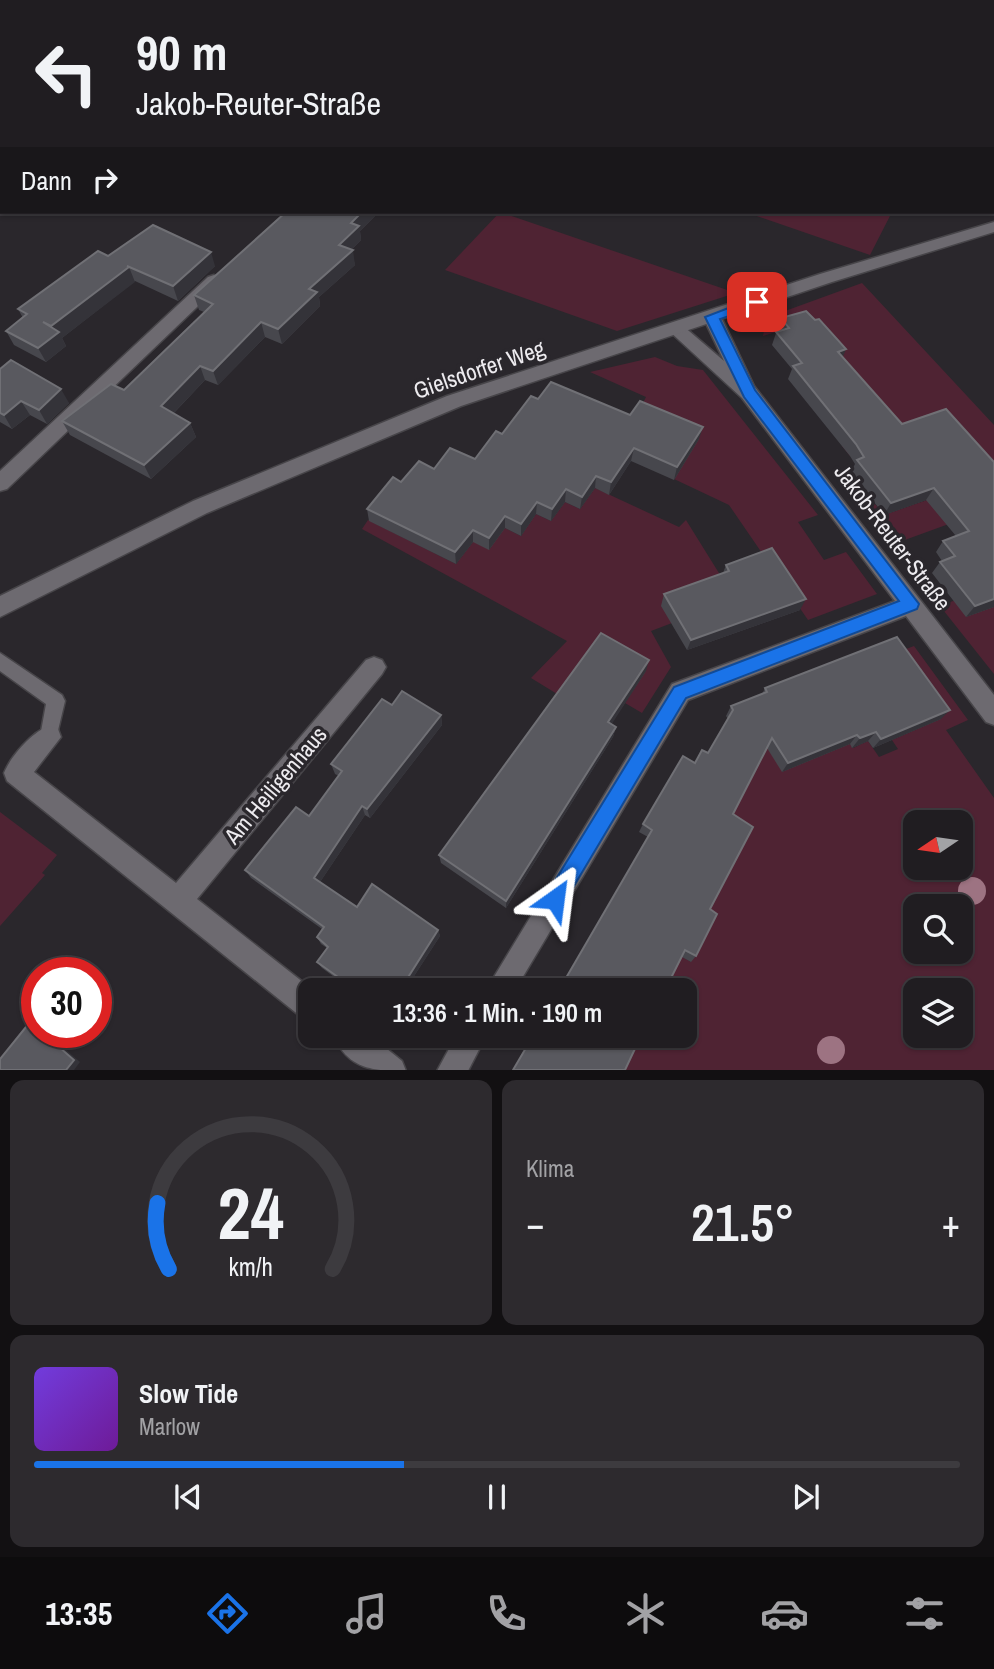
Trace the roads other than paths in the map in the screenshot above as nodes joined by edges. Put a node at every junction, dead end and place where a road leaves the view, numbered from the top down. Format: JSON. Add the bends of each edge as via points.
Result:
{"nodes":[{"id":1,"x":994,"y":227,"type":"edge"},
{"id":2,"x":226,"y":270,"type":"edge"},
{"id":3,"x":712,"y":317,"type":"junction"},
{"id":4,"x":676,"y":329,"type":"junction"},
{"id":5,"x":749,"y":393,"type":"junction"},
{"id":6,"x":0,"y":483,"type":"edge"},
{"id":7,"x":911,"y":604,"type":"junction"},
{"id":8,"x":0,"y":607,"type":"edge"},
{"id":9,"x":0,"y":661,"type":"edge"},
{"id":10,"x":374,"y":667,"type":"dead end"},
{"id":11,"x":994,"y":714,"type":"edge"},
{"id":12,"x":49,"y":737,"type":"joint"},
{"id":13,"x":177,"y":902,"type":"junction"},
{"id":14,"x":507,"y":978,"type":"edge"},
{"id":15,"x":298,"y":997,"type":"edge"},
{"id":16,"x":363,"y":1048,"type":"edge"},
{"id":17,"x":465,"y":1048,"type":"edge"},
{"id":18,"x":390,"y":1069,"type":"edge"},
{"id":19,"x":451,"y":1070,"type":"edge"}],
"edges":[{"from":1,"to":3,"type":"street","name":"Gielsdorfer Weg"},
{"from":2,"to":6,"type":"street"},
{"from":3,"to":4,"type":"street","name":"Gielsdorfer Weg"},
{"from":3,"to":5,"type":"street","name":"Jakob-Reuter-Straße"},
{"from":4,"to":5,"type":"street","name":"Jakob-Reuter-Straße"},
{"from":4,"to":8,"type":"street","name":"Gielsdorfer Weg","via":[[499,386],[368,435],[177,518]]},
{"from":5,"to":7,"type":"street","name":"Jakob-Reuter-Straße"},
{"from":7,"to":11,"type":"street","name":"Jakob-Reuter-Straße"},
{"from":7,"to":14,"type":"street","via":[[680,692]]},
{"from":9,"to":12,"type":"lane","via":[[56,701]]},
{"from":10,"to":13,"type":"street","name":"Am Heiligenhaus"},
{"from":12,"to":13,"type":"street","via":[[16,774]]},
{"from":13,"to":15,"type":"street"},
{"from":16,"to":18,"type":"street"},
{"from":17,"to":19,"type":"street"}]}
